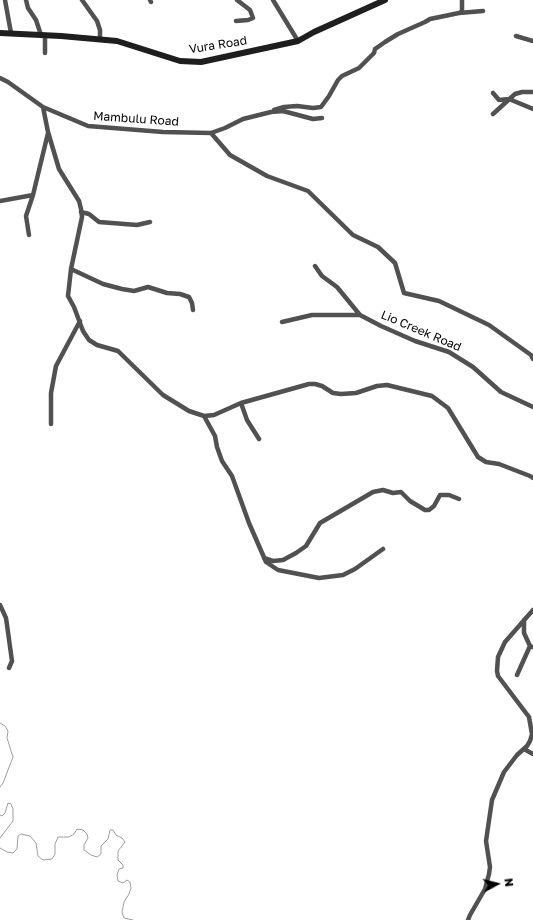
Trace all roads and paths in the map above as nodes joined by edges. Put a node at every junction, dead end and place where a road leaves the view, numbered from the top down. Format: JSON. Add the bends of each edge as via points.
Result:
{"nodes":[{"id":1,"x":5,"y":0,"type":"edge"},
{"id":2,"x":26,"y":0,"type":"edge"},
{"id":3,"x":82,"y":0,"type":"edge"},
{"id":4,"x":237,"y":0,"type":"edge"},
{"id":5,"x":273,"y":0,"type":"edge"},
{"id":6,"x":385,"y":0,"type":"edge"},
{"id":7,"x":462,"y":0,"type":"edge"},
{"id":8,"x":483,"y":11,"type":"dead end"},
{"id":9,"x":459,"y":13,"type":"junction"},
{"id":10,"x":236,"y":20,"type":"dead end"},
{"id":11,"x":0,"y":33,"type":"edge"},
{"id":12,"x":11,"y":34,"type":"junction"},
{"id":13,"x":43,"y":35,"type":"junction"},
{"id":14,"x":516,"y":36,"type":"dead end"},
{"id":15,"x":100,"y":39,"type":"junction"},
{"id":16,"x":298,"y":41,"type":"junction"},
{"id":17,"x":533,"y":41,"type":"edge"},
{"id":18,"x":45,"y":53,"type":"dead end"},
{"id":19,"x":0,"y":78,"type":"edge"},
{"id":20,"x":533,"y":92,"type":"edge"},
{"id":21,"x":494,"y":93,"type":"dead end"},
{"id":22,"x":509,"y":100,"type":"junction"},
{"id":23,"x":43,"y":107,"type":"junction"},
{"id":24,"x":533,"y":109,"type":"edge"},
{"id":25,"x":271,"y":112,"type":"junction"},
{"id":26,"x":493,"y":114,"type":"dead end"},
{"id":27,"x":322,"y":118,"type":"dead end"},
{"id":28,"x":48,"y":132,"type":"junction"},
{"id":29,"x":211,"y":133,"type":"junction"},
{"id":30,"x":33,"y":196,"type":"junction"},
{"id":31,"x":0,"y":201,"type":"edge"},
{"id":32,"x":81,"y":212,"type":"junction"},
{"id":33,"x":150,"y":222,"type":"dead end"},
{"id":34,"x":29,"y":235,"type":"dead end"},
{"id":35,"x":315,"y":266,"type":"dead end"},
{"id":36,"x":71,"y":269,"type":"junction"},
{"id":37,"x":193,"y":310,"type":"dead end"},
{"id":38,"x":360,"y":315,"type":"junction"},
{"id":39,"x":80,"y":321,"type":"junction"},
{"id":40,"x":282,"y":322,"type":"dead end"},
{"id":41,"x":533,"y":359,"type":"edge"},
{"id":42,"x":241,"y":403,"type":"junction"},
{"id":43,"x":533,"y":407,"type":"edge"},
{"id":44,"x":204,"y":416,"type":"junction"},
{"id":45,"x":51,"y":424,"type":"dead end"},
{"id":46,"x":259,"y":439,"type":"dead end"},
{"id":47,"x":533,"y":478,"type":"edge"},
{"id":48,"x":459,"y":499,"type":"dead end"},
{"id":49,"x":383,"y":549,"type":"dead end"},
{"id":50,"x":264,"y":558,"type":"junction"},
{"id":51,"x":0,"y":605,"type":"edge"},
{"id":52,"x":533,"y":610,"type":"edge"},
{"id":53,"x":524,"y":620,"type":"junction"},
{"id":54,"x":531,"y":646,"type":"edge"},
{"id":55,"x":9,"y":668,"type":"dead end"},
{"id":56,"x":517,"y":675,"type":"dead end"},
{"id":57,"x":524,"y":749,"type":"junction"},
{"id":58,"x":533,"y":754,"type":"edge"},
{"id":59,"x":468,"y":920,"type":"edge"}],
"edges":[{"from":1,"to":12,"type":"street"},
{"from":2,"to":13,"type":"street"},
{"from":3,"to":15,"type":"street","via":[[97,21]]},
{"from":4,"to":10,"type":"street","via":[[250,10],[253,18]]},
{"from":5,"to":16,"type":"street"},
{"from":6,"to":16,"type":"street","name":"Vura Road"},
{"from":7,"to":9,"type":"street","via":[[462,11]]},
{"from":8,"to":9,"type":"street"},
{"from":9,"to":25,"type":"street","via":[[430,19],[385,42],[375,49],[359,68],[338,80],[321,107],[284,107]]},
{"from":11,"to":12,"type":"street","name":"Vura Road"},
{"from":12,"to":13,"type":"street","name":"Vura Road"},
{"from":13,"to":15,"type":"street","name":"Vura Road"},
{"from":13,"to":18,"type":"street"},
{"from":14,"to":17,"type":"street"},
{"from":15,"to":16,"type":"street","name":"Vura Road","via":[[117,41],[180,62],[201,62]]},
{"from":19,"to":23,"type":"street","name":"Mambulu Road"},
{"from":20,"to":22,"type":"street","via":[[515,94]]},
{"from":21,"to":22,"type":"street","via":[[498,100]]},
{"from":22,"to":24,"type":"street"},
{"from":22,"to":26,"type":"street"},
{"from":23,"to":28,"type":"street"},
{"from":23,"to":29,"type":"street","name":"Mambulu Road","via":[[88,126]]},
{"from":25,"to":27,"type":"street","via":[[283,111],[313,119]]},
{"from":25,"to":29,"type":"street","via":[[243,119]]},
{"from":28,"to":30,"type":"street"},
{"from":28,"to":32,"type":"street","via":[[59,169],[79,201]]},
{"from":29,"to":41,"type":"street","via":[[230,155],[267,176],[308,191],[352,235],[378,247],[395,263],[404,293],[439,301],[489,325]]},
{"from":30,"to":31,"type":"street"},
{"from":30,"to":34,"type":"street","via":[[26,216]]},
{"from":32,"to":33,"type":"street","via":[[89,214],[99,222],[137,225]]},
{"from":32,"to":36,"type":"street"},
{"from":35,"to":38,"type":"street"},
{"from":36,"to":37,"type":"street","via":[[103,284],[122,289],[134,291],[148,287],[189,297]]},
{"from":36,"to":39,"type":"street","via":[[68,296]]},
{"from":38,"to":40,"type":"street","via":[[312,315]]},
{"from":38,"to":43,"type":"street","name":"Lio Creek Road","via":[[415,341],[449,352],[473,367],[501,392]]},
{"from":39,"to":44,"type":"street","via":[[89,340],[118,351],[163,394],[189,411]]},
{"from":39,"to":45,"type":"street","via":[[56,366],[51,393]]},
{"from":42,"to":44,"type":"street","via":[[214,415]]},
{"from":42,"to":46,"type":"street","via":[[247,420]]},
{"from":42,"to":47,"type":"street","via":[[309,384],[341,394],[387,385],[432,396],[448,408],[478,458]]},
{"from":44,"to":50,"type":"street","via":[[215,436],[222,461],[232,476]]},
{"from":48,"to":50,"type":"street","via":[[440,495],[430,510],[425,510],[401,492],[373,492],[320,523],[306,546],[296,553],[282,560]]},
{"from":49,"to":50,"type":"street","via":[[343,575],[319,578],[278,570]]},
{"from":51,"to":55,"type":"street","via":[[8,625],[12,661]]},
{"from":52,"to":53,"type":"street"},
{"from":53,"to":54,"type":"street","via":[[524,633]]},
{"from":53,"to":57,"type":"street","via":[[505,642],[498,657],[497,671],[529,718],[532,734]]},
{"from":54,"to":56,"type":"street"},
{"from":57,"to":58,"type":"street"},
{"from":57,"to":59,"type":"street","via":[[504,772],[492,800],[486,841],[489,874],[485,889]]}]}
